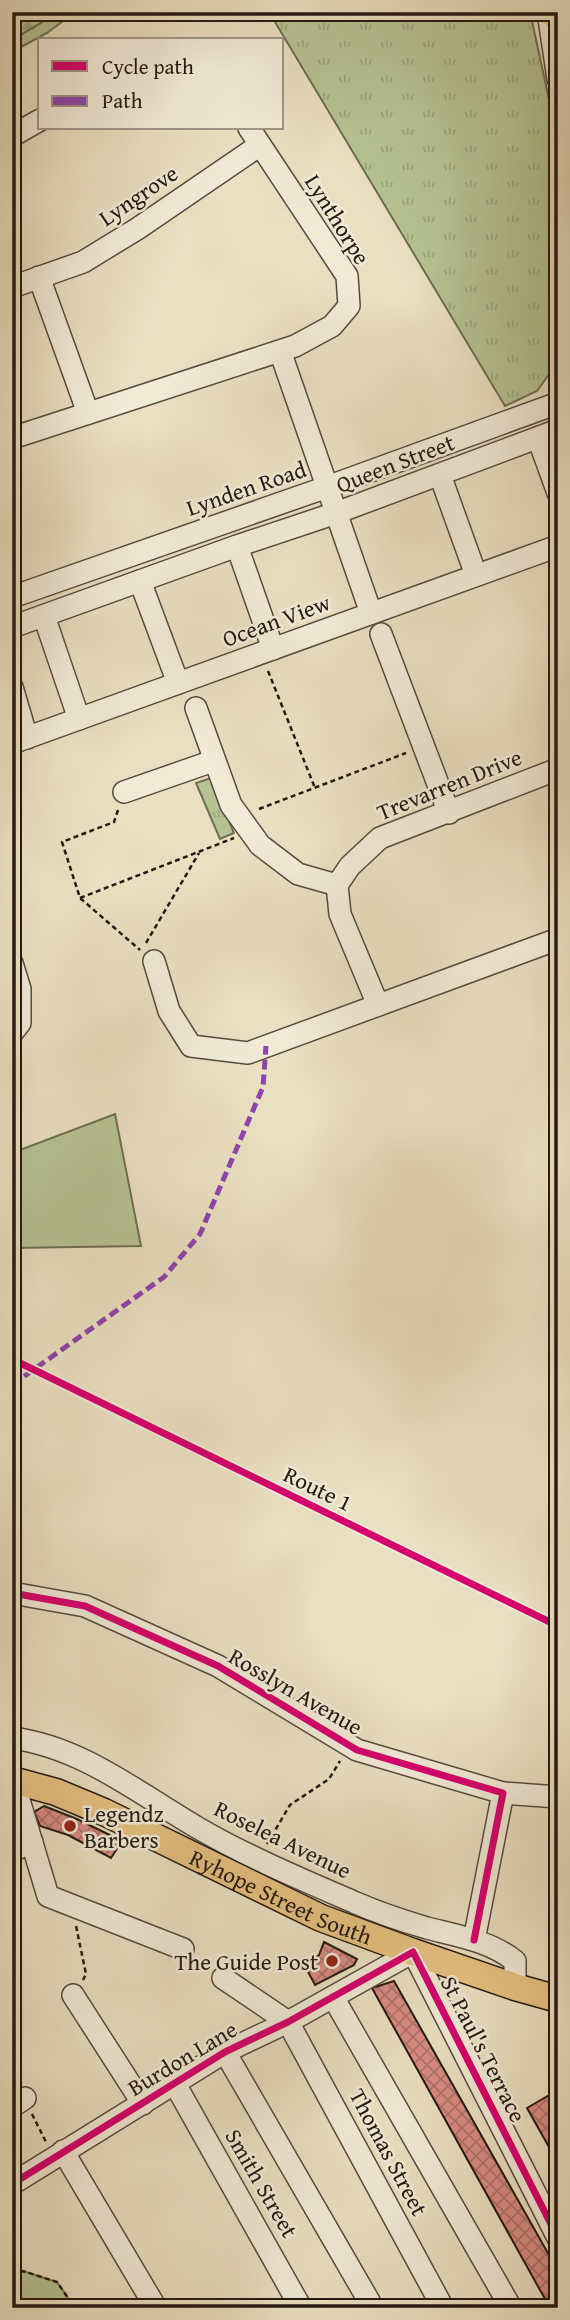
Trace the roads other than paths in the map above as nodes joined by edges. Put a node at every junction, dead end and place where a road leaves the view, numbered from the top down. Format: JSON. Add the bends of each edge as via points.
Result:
{"nodes":[{"id":1,"x":550,"y":12,"type":"edge"},
{"id":2,"x":558,"y":17,"type":"edge"},
{"id":3,"x":557,"y":63,"type":"edge"},
{"id":4,"x":38,"y":121,"type":"edge"},
{"id":5,"x":12,"y":136,"type":"edge"},
{"id":6,"x":254,"y":136,"type":"edge"},
{"id":7,"x":39,"y":277,"type":"junction"},
{"id":8,"x":12,"y":288,"type":"edge"},
{"id":9,"x":280,"y":351,"type":"junction"},
{"id":10,"x":558,"y":393,"type":"edge"},
{"id":11,"x":558,"y":403,"type":"edge"},
{"id":12,"x":88,"y":413,"type":"junction"},
{"id":13,"x":498,"y":426,"type":"junction"},
{"id":14,"x":548,"y":434,"type":"edge"},
{"id":15,"x":12,"y":438,"type":"edge"},
{"id":16,"x":440,"y":475,"type":"junction"},
{"id":17,"x":327,"y":487,"type":"junction"},
{"id":18,"x":558,"y":493,"type":"edge"},
{"id":19,"x":336,"y":513,"type":"junction"},
{"id":20,"x":237,"y":546,"type":"junction"},
{"id":21,"x":558,"y":546,"type":"edge"},
{"id":22,"x":476,"y":576,"type":"junction"},
{"id":23,"x":140,"y":581,"type":"junction"},
{"id":24,"x":12,"y":597,"type":"edge"},
{"id":25,"x":371,"y":613,"type":"junction"},
{"id":26,"x":44,"y":616,"type":"junction"},
{"id":27,"x":12,"y":627,"type":"edge"},
{"id":28,"x":381,"y":634,"type":"dead end"},
{"id":29,"x":267,"y":651,"type":"junction"},
{"id":30,"x":178,"y":683,"type":"junction"},
{"id":31,"x":12,"y":687,"type":"edge"},
{"id":32,"x":196,"y":708,"type":"dead end"},
{"id":33,"x":79,"y":719,"type":"junction"},
{"id":34,"x":19,"y":740,"type":"edge"},
{"id":35,"x":213,"y":761,"type":"junction"},
{"id":36,"x":558,"y":769,"type":"edge"},
{"id":37,"x":124,"y":792,"type":"road end"},
{"id":38,"x":449,"y":813,"type":"junction"},
{"id":39,"x":337,"y":885,"type":"junction"},
{"id":40,"x":558,"y":939,"type":"edge"},
{"id":41,"x":154,"y":961,"type":"dead end"},
{"id":42,"x":12,"y":963,"type":"edge"},
{"id":43,"x":378,"y":1005,"type":"junction"},
{"id":44,"x":12,"y":1033,"type":"edge"},
{"id":45,"x":12,"y":1593,"type":"edge"},
{"id":46,"x":12,"y":1738,"type":"edge"},
{"id":47,"x":13,"y":1780,"type":"edge"},
{"id":48,"x":503,"y":1793,"type":"junction"},
{"id":49,"x":558,"y":1797,"type":"edge"},
{"id":50,"x":32,"y":1842,"type":"junction"},
{"id":51,"x":12,"y":1851,"type":"edge"},
{"id":52,"x":474,"y":1940,"type":"junction"},
{"id":53,"x":183,"y":1949,"type":"dead end"},
{"id":54,"x":413,"y":1952,"type":"junction"},
{"id":55,"x":223,"y":1978,"type":"dead end"},
{"id":56,"x":515,"y":1987,"type":"junction"},
{"id":57,"x":73,"y":1994,"type":"road end"},
{"id":58,"x":333,"y":1997,"type":"junction"},
{"id":59,"x":558,"y":1999,"type":"edge"},
{"id":60,"x":288,"y":2022,"type":"junction"},
{"id":61,"x":225,"y":2052,"type":"junction"},
{"id":62,"x":175,"y":2084,"type":"junction"},
{"id":63,"x":143,"y":2104,"type":"junction"},
{"id":64,"x":63,"y":2151,"type":"junction"},
{"id":65,"x":12,"y":2185,"type":"edge"},
{"id":66,"x":558,"y":2238,"type":"edge"},
{"id":67,"x":156,"y":2308,"type":"edge"},
{"id":68,"x":301,"y":2308,"type":"edge"},
{"id":69,"x":373,"y":2308,"type":"edge"},
{"id":70,"x":443,"y":2308,"type":"edge"},
{"id":71,"x":511,"y":2308,"type":"edge"}],
"edges":[{"from":1,"to":2,"type":"main road"},
{"from":1,"to":3,"type":"street"},
{"from":4,"to":5,"type":"street"},
{"from":6,"to":7,"type":"street","name":"Lyngrove","via":[[137,229],[83,262]]},
{"from":6,"to":9,"type":"street","name":"Lynthorpe","via":[[347,276],[349,306],[332,326]]},
{"from":7,"to":8,"type":"street","name":"Lyngrove"},
{"from":7,"to":12,"type":"street"},
{"from":9,"to":12,"type":"street","name":"Lynthorpe"},
{"from":9,"to":17,"type":"street"},
{"from":10,"to":13,"type":"street"},
{"from":11,"to":13,"type":"street"},
{"from":12,"to":15,"type":"street","name":"Lynthorpe"},
{"from":13,"to":17,"type":"street","name":"Lynden Road"},
{"from":14,"to":16,"type":"street","name":"Queen Street"},
{"from":14,"to":18,"type":"street"},
{"from":16,"to":19,"type":"street","name":"Queen Street"},
{"from":16,"to":22,"type":"street"},
{"from":17,"to":19,"type":"street"},
{"from":17,"to":24,"type":"street","name":"Lynden Road"},
{"from":19,"to":20,"type":"street","name":"Queen Street"},
{"from":19,"to":25,"type":"street"},
{"from":20,"to":23,"type":"street","name":"Queen Street"},
{"from":20,"to":29,"type":"street"},
{"from":21,"to":22,"type":"street","name":"Ocean View"},
{"from":22,"to":25,"type":"street","name":"Ocean View"},
{"from":23,"to":26,"type":"street","name":"Queen Street"},
{"from":23,"to":30,"type":"street"},
{"from":25,"to":29,"type":"street","name":"Ocean View"},
{"from":26,"to":27,"type":"street","name":"Queen Street"},
{"from":26,"to":33,"type":"street"},
{"from":28,"to":38,"type":"street"},
{"from":29,"to":30,"type":"street","name":"Ocean View"},
{"from":30,"to":33,"type":"street","name":"Ocean View"},
{"from":31,"to":34,"type":"street"},
{"from":32,"to":35,"type":"street"},
{"from":33,"to":34,"type":"street","name":"Ocean View"},
{"from":35,"to":37,"type":"street"},
{"from":35,"to":39,"type":"street","via":[[231,805],[260,845],[298,874]]},
{"from":36,"to":38,"type":"street","name":"Trevarren Drive"},
{"from":38,"to":39,"type":"street","name":"Trevarren Drive","via":[[380,838]]},
{"from":39,"to":43,"type":"street","via":[[340,914]]},
{"from":40,"to":43,"type":"street"},
{"from":41,"to":43,"type":"street","via":[[169,1011],[191,1046],[248,1053]]},
{"from":42,"to":44,"type":"street","via":[[20,989],[20,1023]]},
{"from":45,"to":48,"type":"street","name":"Rosslyn Avenue","via":[[85,1606],[218,1666],[357,1750]]},
{"from":46,"to":52,"type":"street","name":"Roselea Avenue","via":[[83,1758],[200,1829],[361,1905]]},
{"from":47,"to":50,"type":"street"},
{"from":47,"to":54,"type":"main road","name":"Ryhope Street South","via":[[92,1807],[321,1918]]},
{"from":48,"to":49,"type":"street","name":"Rosslyn Avenue"},
{"from":48,"to":52,"type":"street"},
{"from":50,"to":51,"type":"street"},
{"from":50,"to":53,"type":"street","via":[[48,1896]]},
{"from":52,"to":56,"type":"street","name":"Roselea Avenue","via":[[515,1961]]},
{"from":54,"to":56,"type":"main road","name":"Ryhope Street South"},
{"from":54,"to":58,"type":"street","name":"Burdon Lane"},
{"from":54,"to":66,"type":"street","name":"St Paul's Terrace"},
{"from":55,"to":60,"type":"street"},
{"from":56,"to":59,"type":"main road","name":"Ryhope Street South"},
{"from":57,"to":63,"type":"street"},
{"from":58,"to":60,"type":"street","name":"Burdon Lane"},
{"from":58,"to":71,"type":"street"},
{"from":60,"to":61,"type":"street","name":"Burdon Lane"},
{"from":60,"to":70,"type":"street","name":"Thomas Street"},
{"from":61,"to":62,"type":"street","name":"Burdon Lane"},
{"from":61,"to":69,"type":"street"},
{"from":62,"to":63,"type":"street","name":"Burdon Lane"},
{"from":62,"to":68,"type":"street","name":"Smith Street"},
{"from":63,"to":64,"type":"street","name":"Burdon Lane"},
{"from":64,"to":65,"type":"street","name":"Burdon Lane"},
{"from":64,"to":67,"type":"street"}]}
